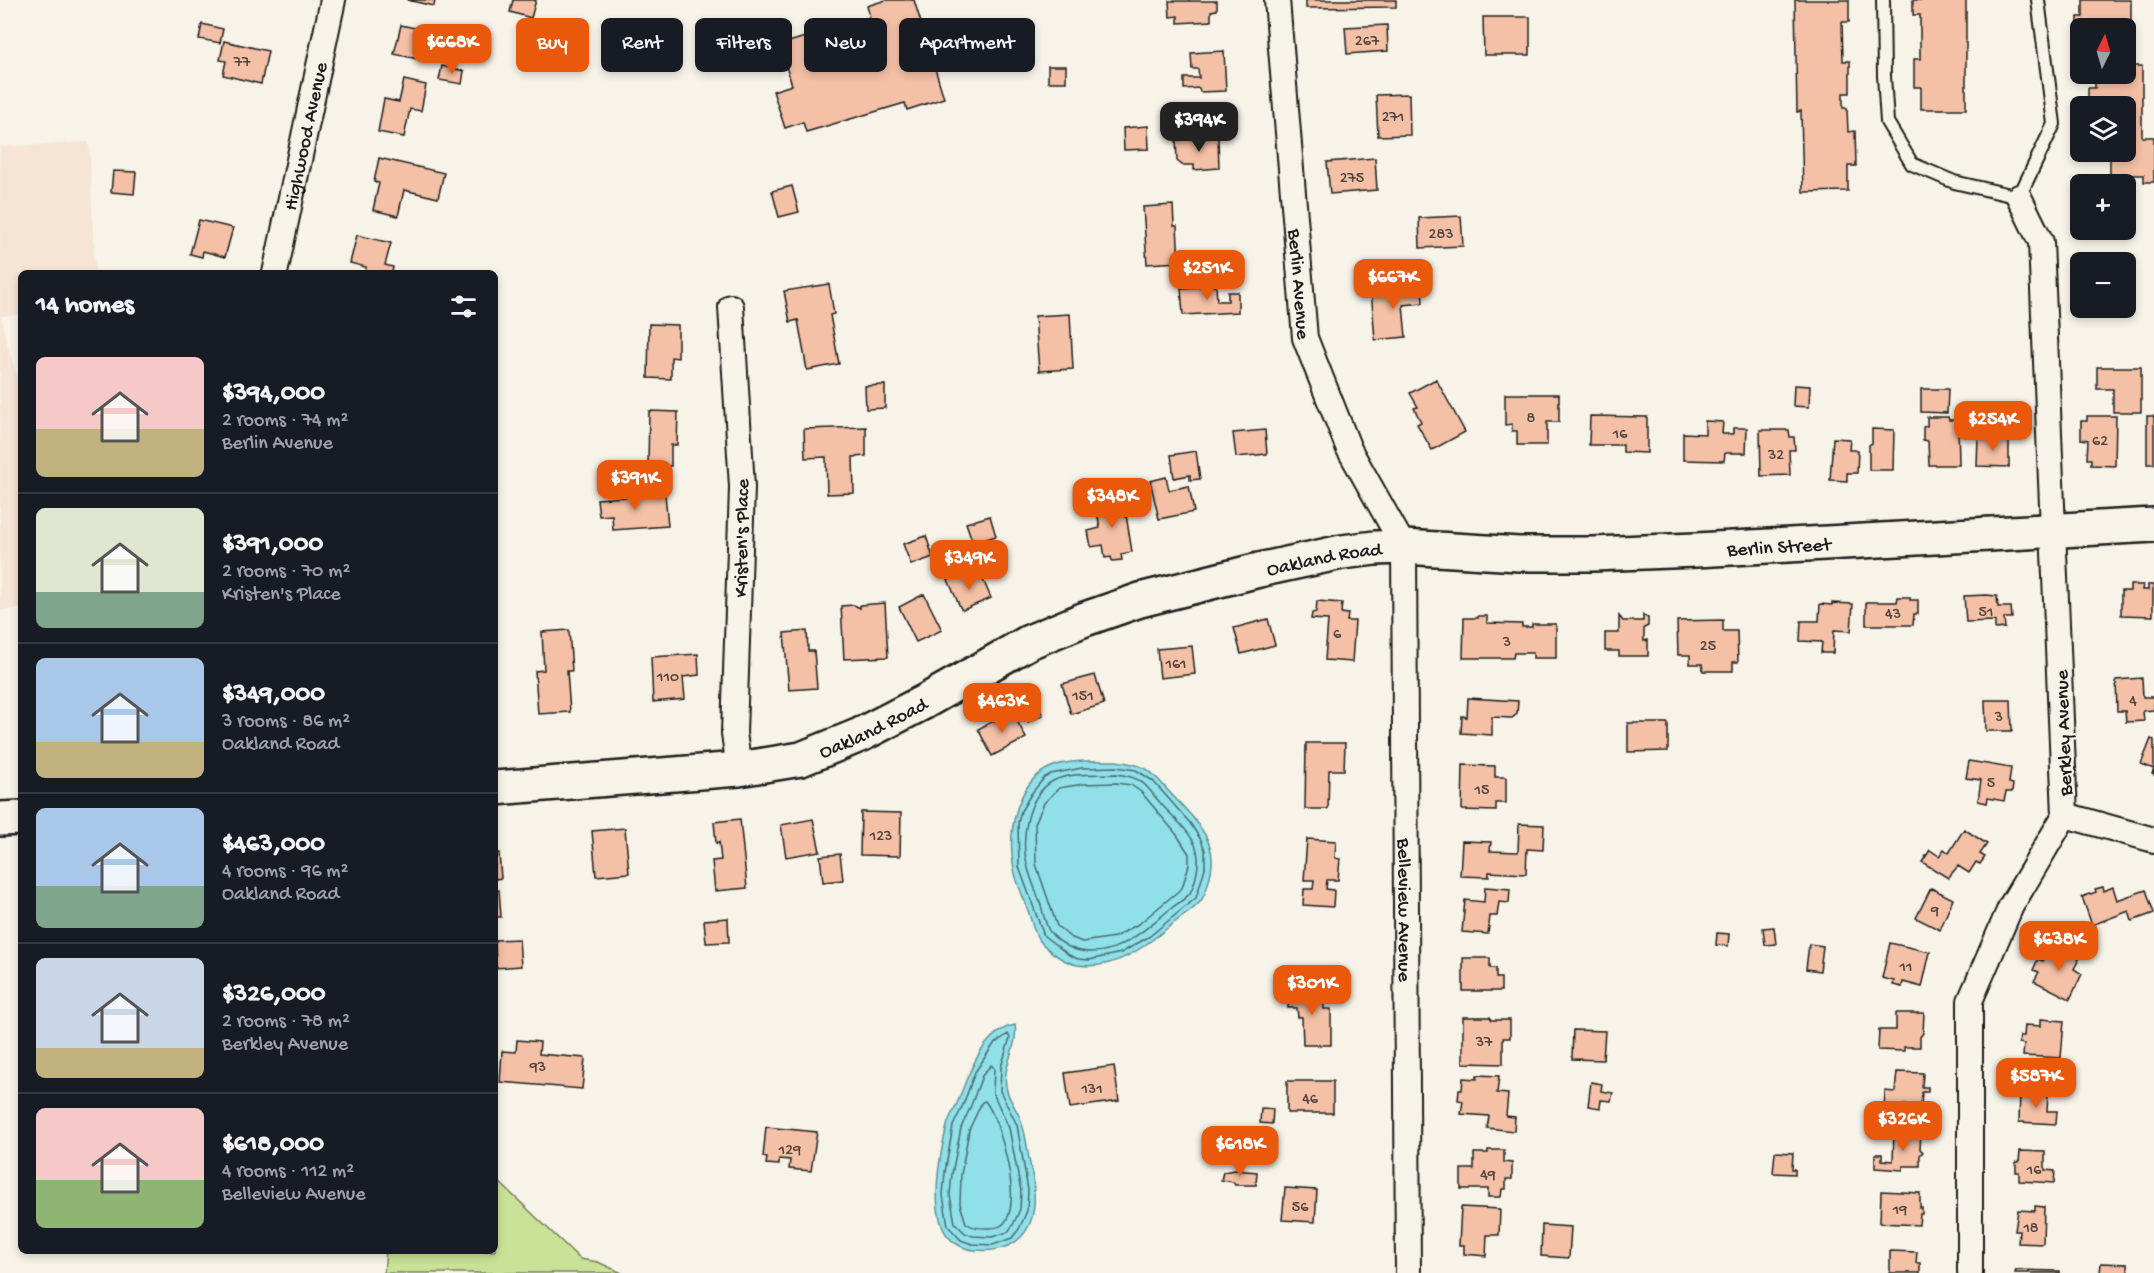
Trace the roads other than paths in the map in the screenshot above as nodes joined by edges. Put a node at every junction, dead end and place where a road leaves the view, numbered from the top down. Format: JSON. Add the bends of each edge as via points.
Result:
{"nodes":[{"id":1,"x":333,"y":0,"type":"edge"},
{"id":2,"x":1277,"y":0,"type":"edge"},
{"id":3,"x":1882,"y":0,"type":"edge"},
{"id":4,"x":2038,"y":0,"type":"edge"},
{"id":5,"x":2019,"y":198,"type":"junction"},
{"id":6,"x":276,"y":270,"type":"edge"},
{"id":7,"x":731,"y":307,"type":"dead end"},
{"id":8,"x":2154,"y":525,"type":"edge"},
{"id":9,"x":2055,"y":530,"type":"junction"},
{"id":10,"x":1404,"y":547,"type":"junction"},
{"id":11,"x":739,"y":769,"type":"junction"},
{"id":12,"x":498,"y":788,"type":"edge"},
{"id":13,"x":2065,"y":815,"type":"junction"},
{"id":14,"x":18,"y":818,"type":"edge"},
{"id":15,"x":0,"y":819,"type":"edge"},
{"id":16,"x":2154,"y":840,"type":"edge"},
{"id":17,"x":1408,"y":1273,"type":"edge"},
{"id":18,"x":1970,"y":1273,"type":"edge"}],
"edges":[{"from":1,"to":6,"type":"street","name":"Highwood Avenue"},
{"from":2,"to":10,"type":"street","name":"Berlin Avenue","via":[[1305,338],[1349,449]]},
{"from":3,"to":5,"type":"lane","via":[[1887,122],[1912,164],[1954,182]]},
{"from":4,"to":5,"type":"lane","via":[[2054,124]]},
{"from":5,"to":9,"type":"street","name":"Berkley Avenue","via":[[2041,242]]},
{"from":7,"to":11,"type":"street","name":"Kristen's Place","via":[[742,487],[734,733]]},
{"from":8,"to":9,"type":"main road","name":"Berlin Street"},
{"from":9,"to":10,"type":"main road","name":"Berlin Street","via":[[1593,554]]},
{"from":9,"to":13,"type":"street","name":"Berkley Avenue"},
{"from":10,"to":11,"type":"main road","name":"Oakland Road","via":[[1332,554],[1107,611],[1029,642],[860,735],[801,759]]},
{"from":10,"to":17,"type":"street","name":"Belleview Avenue"},
{"from":11,"to":12,"type":"main road","name":"Oakland Road"},
{"from":13,"to":16,"type":"street"},
{"from":13,"to":18,"type":"street","name":"Berkley Avenue","via":[[2011,906],[1970,1001]]},
{"from":14,"to":15,"type":"main road"}]}
